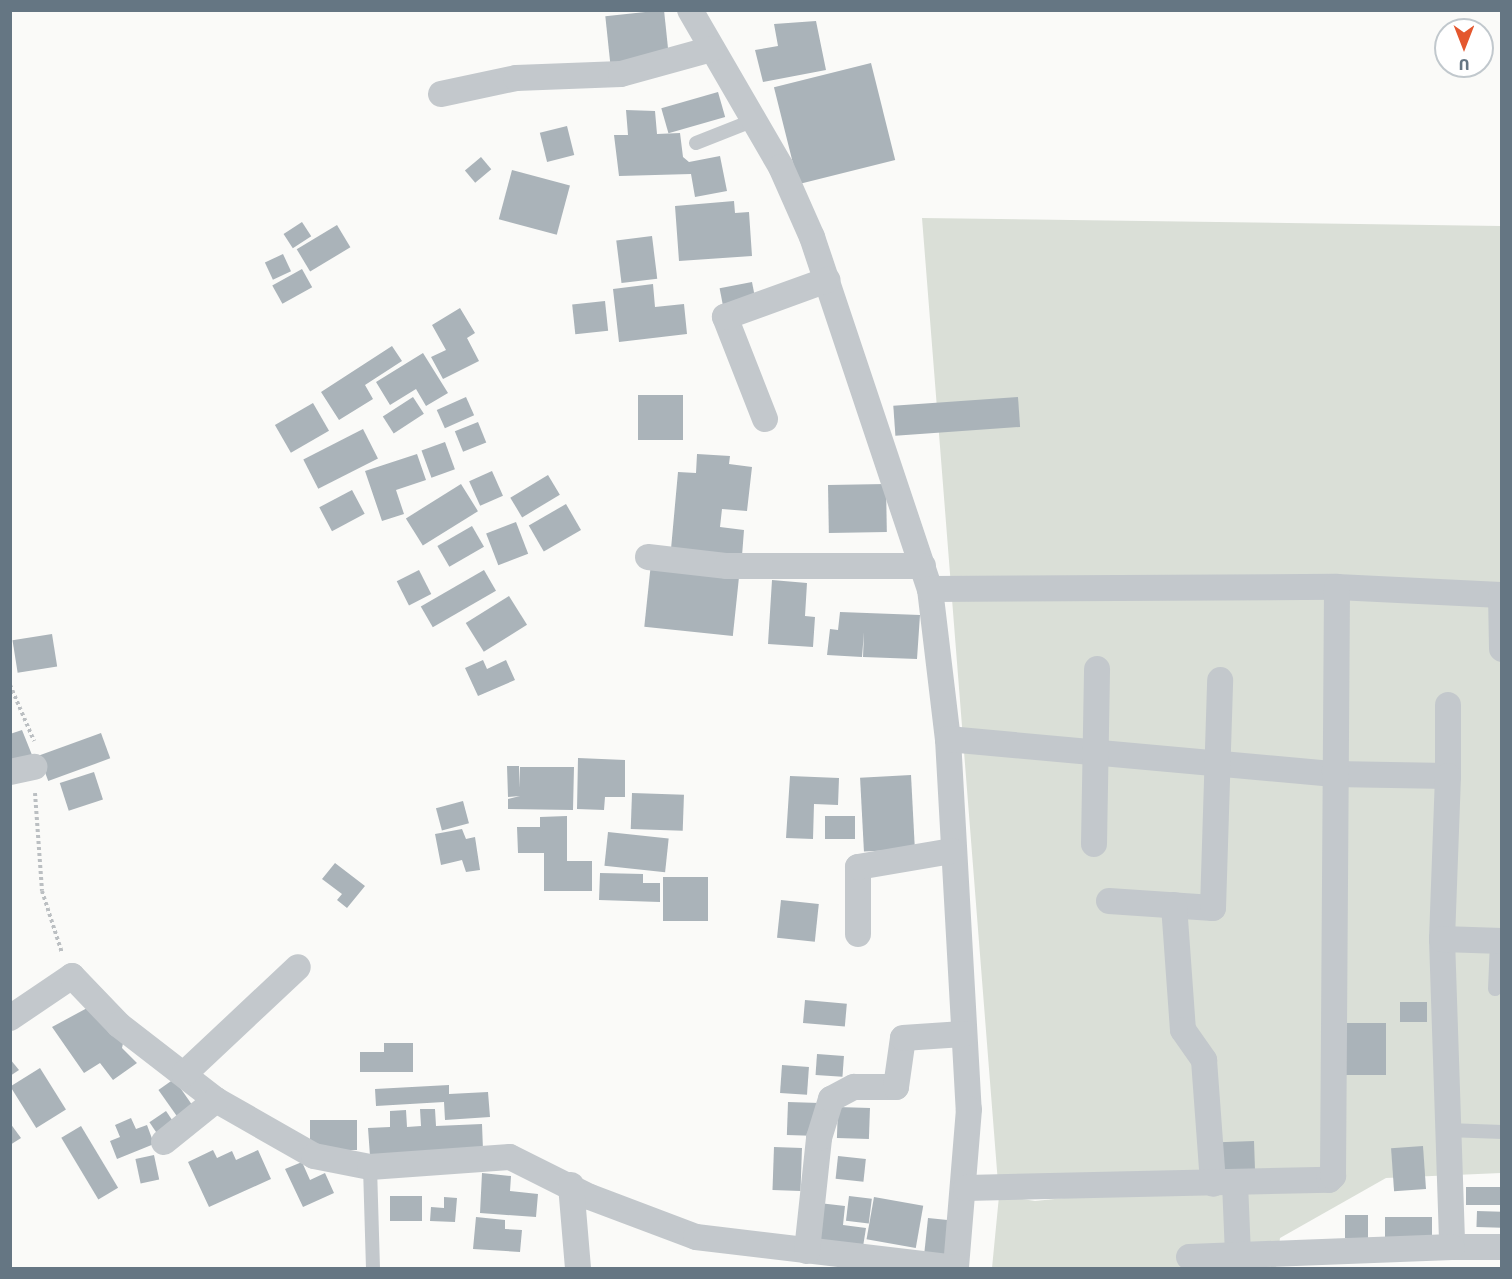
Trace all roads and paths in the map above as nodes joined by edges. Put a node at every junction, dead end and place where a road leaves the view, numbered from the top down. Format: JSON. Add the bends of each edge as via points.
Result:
{"nodes":[{"id":1,"x":690,"y":10,"type":"edge"},
{"id":2,"x":712,"y":49,"type":"junction"},
{"id":3,"x":441,"y":94,"type":"dead end"},
{"id":4,"x":754,"y":120,"type":"junction"},
{"id":5,"x":696,"y":143,"type":"dead end"},
{"id":6,"x":827,"y":280,"type":"junction"},
{"id":7,"x":765,"y":419,"type":"dead end"},
{"id":8,"x":648,"y":557,"type":"dead end"},
{"id":9,"x":927,"y":577,"type":"junction"},
{"id":10,"x":1337,"y":587,"type":"junction"},
{"id":11,"x":1501,"y":593,"type":"edge"},
{"id":12,"x":1502,"y":650,"type":"edge"},
{"id":13,"x":1097,"y":669,"type":"dead end"},
{"id":14,"x":1220,"y":680,"type":"dead end"},
{"id":15,"x":10,"y":685,"type":"edge"},
{"id":16,"x":1448,"y":705,"type":"dead end"},
{"id":17,"x":948,"y":739,"type":"junction"},
{"id":18,"x":1096,"y":752,"type":"junction"},
{"id":19,"x":1214,"y":763,"type":"junction"},
{"id":20,"x":22,"y":769,"type":"edge"},
{"id":21,"x":1334,"y":774,"type":"junction"},
{"id":22,"x":1448,"y":776,"type":"junction"},
{"id":23,"x":1094,"y":844,"type":"dead end"},
{"id":24,"x":952,"y":851,"type":"junction"},
{"id":25,"x":1109,"y":901,"type":"dead end"},
{"id":26,"x":1174,"y":905,"type":"junction"},
{"id":27,"x":858,"y":934,"type":"dead end"},
{"id":28,"x":1442,"y":939,"type":"junction"},
{"id":29,"x":1499,"y":941,"type":"edge"},
{"id":30,"x":298,"y":967,"type":"dead end"},
{"id":31,"x":72,"y":976,"type":"junction"},
{"id":32,"x":1495,"y":990,"type":"dead end"},
{"id":33,"x":10,"y":1018,"type":"edge"},
{"id":34,"x":963,"y":1034,"type":"junction"},
{"id":35,"x":184,"y":1074,"type":"junction"},
{"id":36,"x":216,"y":1100,"type":"junction"},
{"id":37,"x":1447,"y":1130,"type":"junction"},
{"id":38,"x":1502,"y":1132,"type":"edge"},
{"id":39,"x":164,"y":1142,"type":"dead end"},
{"id":40,"x":370,"y":1167,"type":"junction"},
{"id":41,"x":1224,"y":1183,"type":"junction"},
{"id":42,"x":571,"y":1185,"type":"junction"},
{"id":43,"x":966,"y":1188,"type":"junction"},
{"id":44,"x":1452,"y":1247,"type":"junction"},
{"id":45,"x":1502,"y":1247,"type":"edge"},
{"id":46,"x":807,"y":1251,"type":"junction"},
{"id":47,"x":1189,"y":1257,"type":"dead end"},
{"id":48,"x":1234,"y":1260,"type":"edge"},
{"id":49,"x":373,"y":1268,"type":"edge"},
{"id":50,"x":956,"y":1268,"type":"edge"},
{"id":51,"x":578,"y":1269,"type":"edge"}],
"edges":[{"from":1,"to":2,"type":"street"},
{"from":2,"to":3,"type":"street","via":[[621,74],[516,78]]},
{"from":2,"to":4,"type":"street"},
{"from":4,"to":5,"type":"lane"},
{"from":4,"to":6,"type":"street","via":[[781,167]]},
{"from":6,"to":7,"type":"street","via":[[724,317]]},
{"from":6,"to":9,"type":"street"},
{"from":8,"to":9,"type":"street","via":[[727,566]]},
{"from":9,"to":10,"type":"street"},
{"from":9,"to":17,"type":"street"},
{"from":10,"to":11,"type":"street"},
{"from":10,"to":21,"type":"street"},
{"from":11,"to":12,"type":"street"},
{"from":13,"to":18,"type":"street"},
{"from":14,"to":19,"type":"street"},
{"from":15,"to":20,"type":"path","via":[[35,742]]},
{"from":16,"to":22,"type":"street"},
{"from":17,"to":18,"type":"street"},
{"from":17,"to":24,"type":"street"},
{"from":18,"to":19,"type":"street"},
{"from":18,"to":23,"type":"street"},
{"from":19,"to":21,"type":"street"},
{"from":19,"to":26,"type":"street","via":[[1213,908]]},
{"from":20,"to":31,"type":"path","via":[[42,891]]},
{"from":21,"to":22,"type":"street"},
{"from":21,"to":41,"type":"street","via":[[1333,1176]]},
{"from":22,"to":28,"type":"street"},
{"from":24,"to":27,"type":"street","via":[[858,867]]},
{"from":24,"to":34,"type":"street"},
{"from":25,"to":26,"type":"street"},
{"from":26,"to":41,"type":"street","via":[[1183,1030],[1204,1060]]},
{"from":28,"to":29,"type":"street"},
{"from":28,"to":37,"type":"street"},
{"from":29,"to":32,"type":"lane"},
{"from":30,"to":35,"type":"street"},
{"from":31,"to":33,"type":"street"},
{"from":31,"to":35,"type":"street","via":[[119,1025]]},
{"from":34,"to":43,"type":"street","via":[[969,1109]]},
{"from":34,"to":46,"type":"street","via":[[903,1038],[896,1087],[854,1087],[831,1099],[819,1137]]},
{"from":35,"to":36,"type":"street"},
{"from":36,"to":39,"type":"street"},
{"from":36,"to":40,"type":"street","via":[[314,1155]]},
{"from":37,"to":38,"type":"lane"},
{"from":37,"to":44,"type":"street"},
{"from":40,"to":42,"type":"street","via":[[510,1157]]},
{"from":40,"to":49,"type":"lane"},
{"from":41,"to":43,"type":"street"},
{"from":41,"to":48,"type":"street"},
{"from":42,"to":46,"type":"street","via":[[696,1237]]},
{"from":42,"to":51,"type":"street"},
{"from":43,"to":50,"type":"street"},
{"from":44,"to":45,"type":"street"},
{"from":44,"to":48,"type":"street"},
{"from":46,"to":50,"type":"street"},
{"from":47,"to":48,"type":"street"}]}
